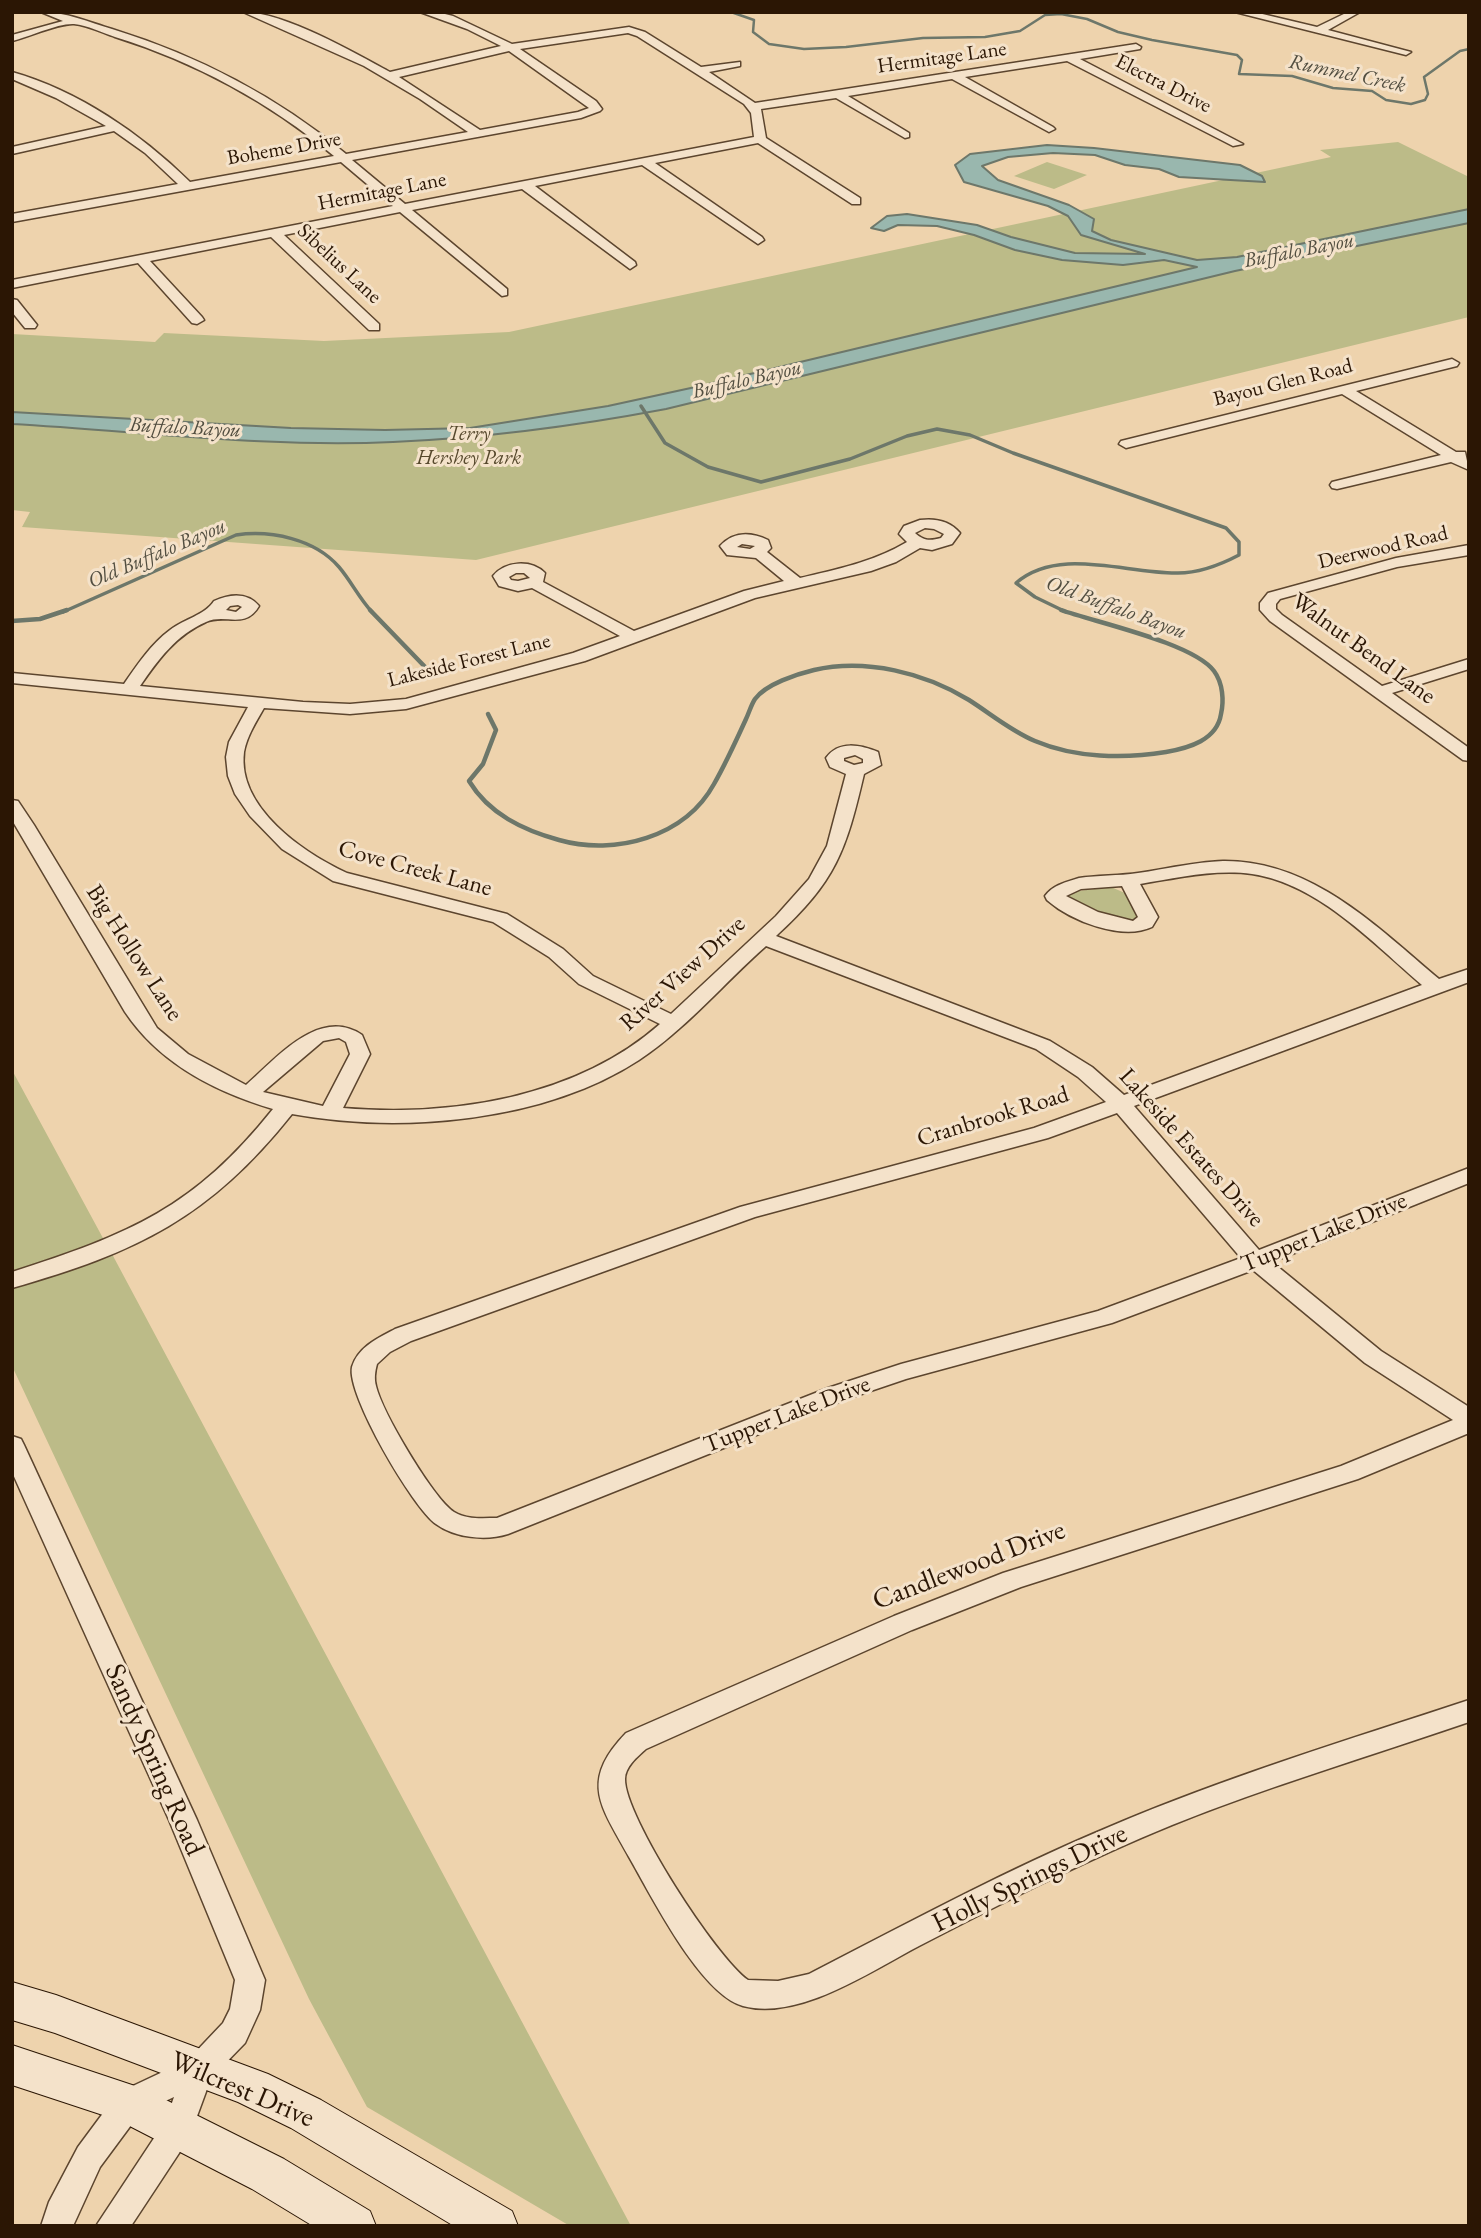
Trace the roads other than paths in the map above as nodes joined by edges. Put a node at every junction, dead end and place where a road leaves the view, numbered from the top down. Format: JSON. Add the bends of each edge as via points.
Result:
{"nodes":[{"id":1,"x":46,"y":12,"type":"edge"},
{"id":2,"x":97,"y":12,"type":"edge"},
{"id":3,"x":248,"y":12,"type":"edge"},
{"id":4,"x":425,"y":12,"type":"edge"},
{"id":5,"x":1240,"y":12,"type":"edge"},
{"id":6,"x":1355,"y":13,"type":"edge"},
{"id":7,"x":76,"y":20,"type":"junction"},
{"id":8,"x":1318,"y":31,"type":"junction"},
{"id":9,"x":12,"y":38,"type":"edge"},
{"id":10,"x":512,"y":47,"type":"junction"},
{"id":11,"x":1136,"y":47,"type":"dead end"},
{"id":12,"x":1406,"y":52,"type":"dead end"},
{"id":13,"x":1071,"y":59,"type":"junction"},
{"id":14,"x":736,"y":64,"type":"dead end"},
{"id":15,"x":699,"y":71,"type":"junction"},
{"id":16,"x":12,"y":75,"type":"edge"},
{"id":17,"x":391,"y":75,"type":"junction"},
{"id":18,"x":953,"y":75,"type":"junction"},
{"id":19,"x":39,"y":87,"type":"junction"},
{"id":20,"x":15,"y":92,"type":"dead end"},
{"id":21,"x":836,"y":93,"type":"junction"},
{"id":22,"x":754,"y":107,"type":"junction"},
{"id":23,"x":117,"y":127,"type":"junction"},
{"id":24,"x":1049,"y":129,"type":"dead end"},
{"id":25,"x":478,"y":134,"type":"junction"},
{"id":26,"x":905,"y":135,"type":"dead end"},
{"id":27,"x":760,"y":139,"type":"junction"},
{"id":28,"x":1237,"y":144,"type":"dead end"},
{"id":29,"x":12,"y":151,"type":"edge"},
{"id":30,"x":344,"y":158,"type":"junction"},
{"id":31,"x":644,"y":161,"type":"junction"},
{"id":32,"x":524,"y":184,"type":"junction"},
{"id":33,"x":187,"y":186,"type":"junction"},
{"id":34,"x":856,"y":201,"type":"dead end"},
{"id":35,"x":402,"y":208,"type":"junction"},
{"id":36,"x":12,"y":218,"type":"edge"},
{"id":37,"x":274,"y":233,"type":"junction"},
{"id":38,"x":758,"y":240,"type":"dead end"},
{"id":39,"x":141,"y":259,"type":"junction"},
{"id":40,"x":630,"y":265,"type":"dead end"},
{"id":41,"x":12,"y":284,"type":"edge"},
{"id":42,"x":502,"y":292,"type":"dead end"},
{"id":43,"x":12,"y":303,"type":"edge"},
{"id":44,"x":197,"y":320,"type":"dead end"},
{"id":45,"x":30,"y":325,"type":"dead end"},
{"id":46,"x":374,"y":327,"type":"dead end"},
{"id":47,"x":1452,"y":363,"type":"dead end"},
{"id":48,"x":1343,"y":389,"type":"junction"},
{"id":49,"x":1126,"y":444,"type":"dead end"},
{"id":50,"x":1461,"y":454,"type":"edge"},
{"id":51,"x":1469,"y":466,"type":"edge"},
{"id":52,"x":1337,"y":485,"type":"dead end"},
{"id":53,"x":917,"y":542,"type":"dead end"},
{"id":54,"x":1469,"y":550,"type":"edge"},
{"id":55,"x":758,"y":552,"type":"dead end"},
{"id":56,"x":534,"y":583,"type":"dead end"},
{"id":57,"x":796,"y":583,"type":"junction"},
{"id":58,"x":1268,"y":603,"type":"joint"},
{"id":59,"x":217,"y":612,"type":"dead end"},
{"id":60,"x":633,"y":636,"type":"junction"},
{"id":61,"x":1469,"y":664,"type":"edge"},
{"id":62,"x":12,"y":678,"type":"edge"},
{"id":63,"x":128,"y":690,"type":"junction"},
{"id":64,"x":1379,"y":692,"type":"junction"},
{"id":65,"x":260,"y":703,"type":"junction"},
{"id":66,"x":1469,"y":756,"type":"edge"},
{"id":67,"x":856,"y":770,"type":"dead end"},
{"id":68,"x":12,"y":805,"type":"edge"},
{"id":69,"x":1128,"y":880,"type":"dead end"},
{"id":70,"x":763,"y":938,"type":"junction"},
{"id":71,"x":1469,"y":975,"type":"edge"},
{"id":72,"x":1436,"y":987,"type":"junction"},
{"id":73,"x":672,"y":1022,"type":"junction"},
{"id":74,"x":250,"y":1092,"type":"junction"},
{"id":75,"x":1119,"y":1102,"type":"junction"},
{"id":76,"x":287,"y":1106,"type":"junction"},
{"id":77,"x":330,"y":1112,"type":"junction"},
{"id":78,"x":1469,"y":1175,"type":"edge"},
{"id":79,"x":1256,"y":1261,"type":"junction"},
{"id":80,"x":12,"y":1280,"type":"edge"},
{"id":81,"x":527,"y":1292,"type":"joint"},
{"id":82,"x":1469,"y":1421,"type":"edge"},
{"id":83,"x":12,"y":1445,"type":"edge"},
{"id":84,"x":1469,"y":1711,"type":"edge"},
{"id":85,"x":652,"y":1867,"type":"joint"},
{"id":86,"x":12,"y":2001,"type":"edge"},
{"id":87,"x":12,"y":2065,"type":"edge"},
{"id":88,"x":199,"y":2070,"type":"junction"},
{"id":89,"x":129,"y":2103,"type":"junction"},
{"id":90,"x":178,"y":2128,"type":"junction"},
{"id":91,"x":57,"y":2226,"type":"edge"},
{"id":92,"x":112,"y":2226,"type":"edge"},
{"id":93,"x":354,"y":2226,"type":"edge"},
{"id":94,"x":496,"y":2226,"type":"edge"}],
"edges":[{"from":1,"to":7,"type":"street"},
{"from":2,"to":7,"type":"street"},
{"from":3,"to":17,"type":"street"},
{"from":4,"to":10,"type":"street","via":[[484,30]]},
{"from":5,"to":8,"type":"street","via":[[1261,21]]},
{"from":6,"to":8,"type":"street"},
{"from":7,"to":9,"type":"street"},
{"from":7,"to":30,"type":"street","via":[[146,43],[234,82],[288,114]]},
{"from":8,"to":12,"type":"street"},
{"from":10,"to":15,"type":"street","via":[[629,30]]},
{"from":10,"to":17,"type":"street"},
{"from":10,"to":25,"type":"street","name":"Boheme Drive","via":[[596,106],[591,113]]},
{"from":11,"to":13,"type":"street","name":"Hermitage Lane"},
{"from":13,"to":18,"type":"street","name":"Hermitage Lane"},
{"from":13,"to":28,"type":"street","name":"Electra Drive"},
{"from":14,"to":15,"type":"street"},
{"from":15,"to":22,"type":"street"},
{"from":16,"to":19,"type":"street"},
{"from":17,"to":25,"type":"street"},
{"from":18,"to":21,"type":"street","name":"Hermitage Lane"},
{"from":18,"to":24,"type":"street"},
{"from":19,"to":20,"type":"street"},
{"from":19,"to":23,"type":"street"},
{"from":21,"to":22,"type":"street","name":"Hermitage Lane"},
{"from":21,"to":26,"type":"street"},
{"from":22,"to":27,"type":"street"},
{"from":23,"to":29,"type":"street"},
{"from":23,"to":33,"type":"street","via":[[163,161]]},
{"from":25,"to":30,"type":"street","name":"Boheme Drive"},
{"from":27,"to":31,"type":"street","name":"Hermitage Lane"},
{"from":27,"to":34,"type":"street"},
{"from":30,"to":33,"type":"street","name":"Boheme Drive"},
{"from":30,"to":35,"type":"street"},
{"from":31,"to":32,"type":"street","name":"Hermitage Lane"},
{"from":31,"to":38,"type":"street"},
{"from":32,"to":35,"type":"street","name":"Hermitage Lane"},
{"from":32,"to":40,"type":"street"},
{"from":33,"to":36,"type":"street","name":"Boheme Drive"},
{"from":35,"to":37,"type":"street","name":"Hermitage Lane"},
{"from":35,"to":42,"type":"street"},
{"from":37,"to":39,"type":"street","name":"Hermitage Lane"},
{"from":37,"to":46,"type":"street","name":"Sibelius Lane"},
{"from":39,"to":41,"type":"street","name":"Hermitage Lane"},
{"from":39,"to":44,"type":"street"},
{"from":43,"to":45,"type":"street"},
{"from":47,"to":48,"type":"street","name":"Bayou Glen Road"},
{"from":48,"to":49,"type":"street","name":"Bayou Glen Road"},
{"from":48,"to":50,"type":"street"},
{"from":50,"to":51,"type":"street"},
{"from":50,"to":52,"type":"street"},
{"from":53,"to":57,"type":"street","name":"Lakeside Forest Lane","via":[[865,568]]},
{"from":54,"to":58,"type":"street","name":"Deerwood Road","via":[[1345,576],[1275,596]]},
{"from":55,"to":57,"type":"street"},
{"from":56,"to":60,"type":"street"},
{"from":57,"to":60,"type":"street","name":"Lakeside Forest Lane","via":[[707,608]]},
{"from":58,"to":64,"type":"street","name":"Walnut Bend Lane","via":[[1276,618]]},
{"from":59,"to":63,"type":"street","via":[[180,628],[160,645]]},
{"from":60,"to":65,"type":"street","name":"Lakeside Forest Lane","via":[[579,657],[406,704],[350,709]]},
{"from":61,"to":64,"type":"street"},
{"from":62,"to":63,"type":"street","name":"Lakeside Forest Lane"},
{"from":63,"to":65,"type":"street","name":"Lakeside Forest Lane"},
{"from":64,"to":66,"type":"street","name":"Walnut Bend Lane"},
{"from":65,"to":73,"type":"street","name":"Cove Creek Lane","via":[[239,736],[234,758],[237,775],[246,796],[287,846],[340,877],[500,918],[556,953],[586,981]]},
{"from":67,"to":70,"type":"street","name":"River View Drive","via":[[825,868],[797,906]]},
{"from":68,"to":74,"type":"street","name":"Big Hollow Lane","via":[[136,1013],[164,1047],[217,1079]]},
{"from":69,"to":72,"type":"street","via":[[1224,867],[1280,874],[1324,896]]},
{"from":70,"to":73,"type":"street","name":"River View Drive"},
{"from":70,"to":75,"type":"street","name":"Lakeside Estates Drive","via":[[1043,1045],[1085,1072]]},
{"from":71,"to":72,"type":"street","name":"Cranbrook Road"},
{"from":72,"to":75,"type":"street","name":"Cranbrook Road"},
{"from":73,"to":77,"type":"street","name":"River View Drive","via":[[649,1045],[613,1067],[519,1102],[396,1116]]},
{"from":74,"to":76,"type":"street","name":"Big Hollow Lane"},
{"from":74,"to":77,"type":"street","via":[[316,1038],[338,1031],[355,1039],[360,1054]]},
{"from":75,"to":79,"type":"street","name":"Lakeside Estates Drive"},
{"from":75,"to":81,"type":"street","name":"Cranbrook Road","via":[[1041,1133],[748,1212]]},
{"from":76,"to":77,"type":"street","name":"River View Drive"},
{"from":76,"to":80,"type":"street","via":[[234,1168],[195,1201],[139,1235]]},
{"from":78,"to":79,"type":"street","name":"Tupper Lake Drive"},
{"from":79,"to":81,"type":"street","name":"Tupper Lake Drive","via":[[1104,1317],[836,1394],[499,1527],[464,1527],[442,1516],[426,1497],[374,1408],[364,1385],[364,1366],[376,1349],[403,1335]]},
{"from":79,"to":82,"type":"street","name":"Lakeside Estates Drive","via":[[1373,1357]]},
{"from":82,"to":85,"type":"street","name":"Candlewood Drive","via":[[1349,1473],[1106,1548],[988,1590],[636,1741],[616,1761],[610,1785],[618,1810]]},
{"from":83,"to":88,"type":"street","name":"Sandy Spring Road","via":[[183,1820],[250,1980],[245,2010],[234,2033]]},
{"from":84,"to":85,"type":"street","name":"Holly Springs Drive","via":[[1201,1802],[1118,1836],[815,1985],[777,1996],[738,1991],[710,1964]]},
{"from":86,"to":88,"type":"main road","name":"Wilcrest Drive"},
{"from":87,"to":89,"type":"main road"},
{"from":88,"to":89,"type":"street","name":"Sandy Spring Road"},
{"from":88,"to":90,"type":"street","name":"Sandy Spring Road"},
{"from":88,"to":94,"type":"main road","name":"Wilcrest Drive","via":[[253,2088],[306,2114]]},
{"from":89,"to":90,"type":"main road"},
{"from":89,"to":91,"type":"street","name":"Sandy Spring Road","via":[[89,2157]]},
{"from":90,"to":92,"type":"street","name":"Sandy Spring Road"},
{"from":90,"to":93,"type":"main road","via":[[268,2174]]}]}
